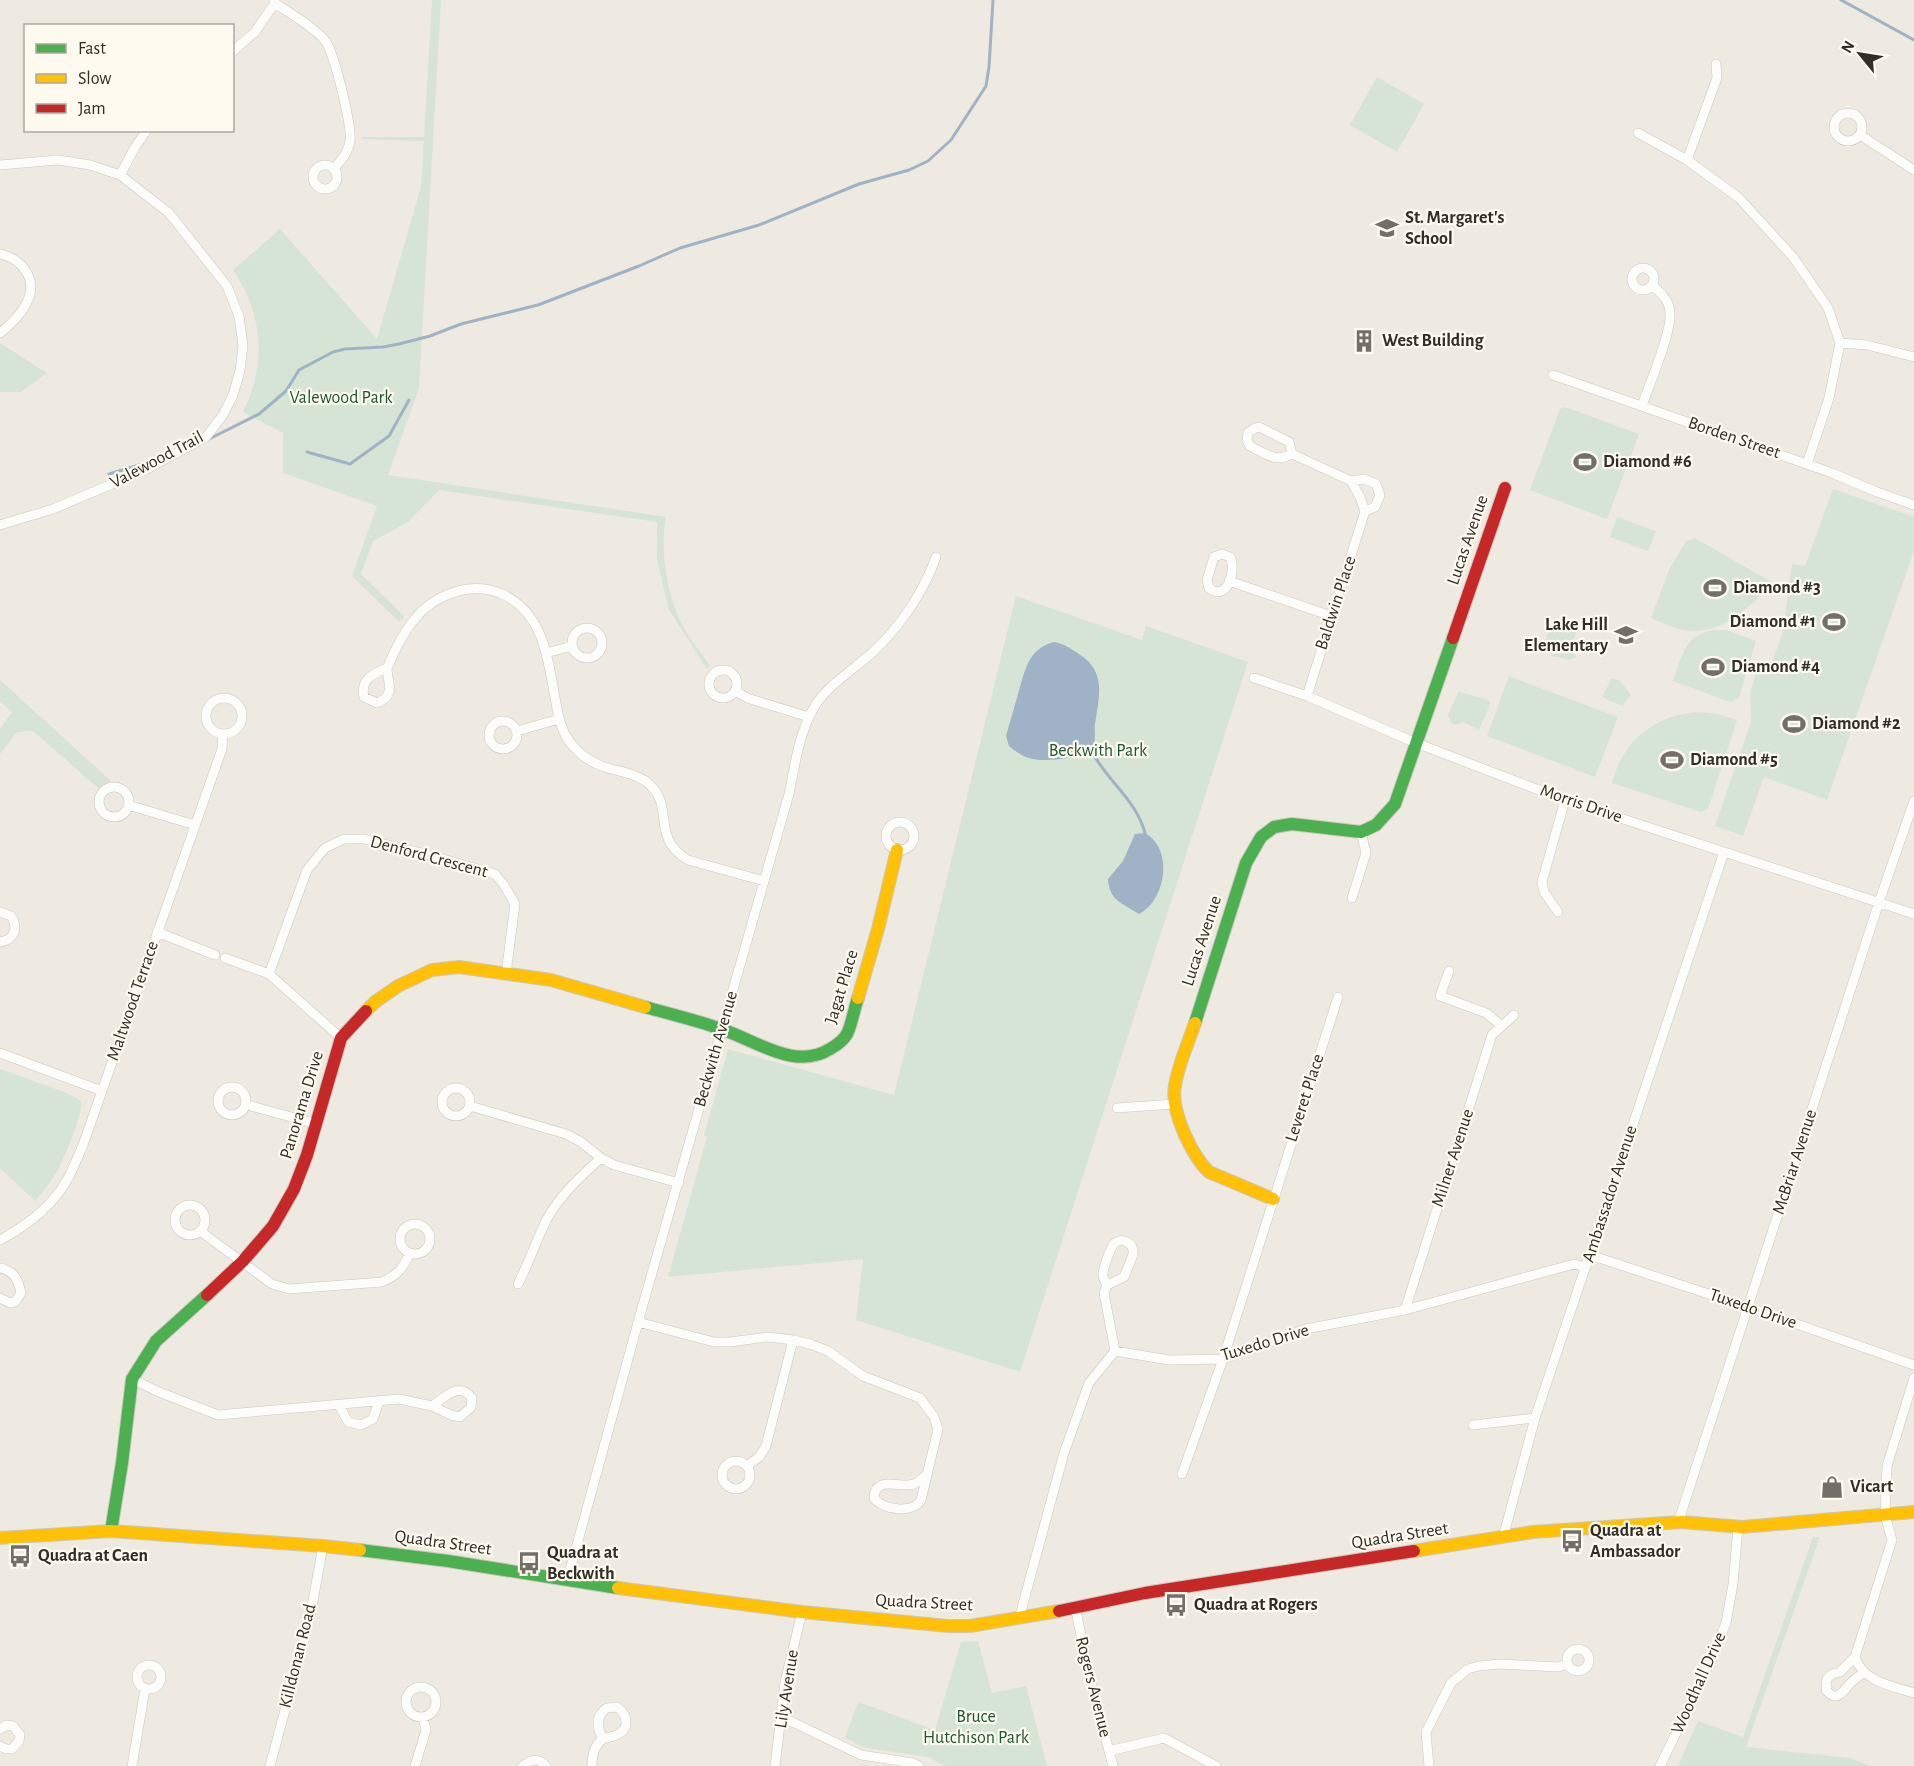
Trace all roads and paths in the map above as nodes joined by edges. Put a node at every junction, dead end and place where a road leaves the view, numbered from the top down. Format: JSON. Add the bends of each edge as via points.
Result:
{"nodes":[{"id":1,"x":274,"y":2,"type":"edge"},
{"id":2,"x":234,"y":50,"type":"edge"},
{"id":3,"x":1716,"y":64,"type":"dead end"},
{"id":4,"x":146,"y":132,"type":"edge"},
{"id":5,"x":1638,"y":133,"type":"dead end"},
{"id":6,"x":1860,"y":135,"type":"dead end"},
{"id":7,"x":1688,"y":160,"type":"junction"},
{"id":8,"x":0,"y":165,"type":"edge"},
{"id":9,"x":334,"y":169,"type":"dead end"},
{"id":10,"x":1914,"y":170,"type":"edge"},
{"id":11,"x":120,"y":175,"type":"junction"},
{"id":12,"x":0,"y":254,"type":"edge"},
{"id":13,"x":1653,"y":286,"type":"dead end"},
{"id":14,"x":0,"y":333,"type":"edge"},
{"id":15,"x":1840,"y":343,"type":"junction"},
{"id":16,"x":1914,"y":357,"type":"edge"},
{"id":17,"x":1553,"y":375,"type":"dead end"},
{"id":18,"x":1642,"y":406,"type":"junction"},
{"id":19,"x":1292,"y":454,"type":"junction"},
{"id":20,"x":1807,"y":464,"type":"junction"},
{"id":21,"x":1351,"y":481,"type":"junction"},
{"id":22,"x":1504,"y":488,"type":"dead end"},
{"id":23,"x":1914,"y":505,"type":"edge"},
{"id":24,"x":1365,"y":511,"type":"junction"},
{"id":25,"x":0,"y":525,"type":"edge"},
{"id":26,"x":936,"y":557,"type":"dead end"},
{"id":27,"x":1229,"y":581,"type":"dead end"},
{"id":28,"x":1331,"y":616,"type":"junction"},
{"id":29,"x":573,"y":646,"type":"dead end"},
{"id":30,"x":546,"y":653,"type":"junction"},
{"id":31,"x":387,"y":668,"type":"dead end"},
{"id":32,"x":1254,"y":678,"type":"dead end"},
{"id":33,"x":736,"y":691,"type":"dead end"},
{"id":34,"x":1307,"y":696,"type":"junction"},
{"id":35,"x":809,"y":717,"type":"junction"},
{"id":36,"x":559,"y":719,"type":"junction"},
{"id":37,"x":517,"y":730,"type":"dead end"},
{"id":38,"x":223,"y":734,"type":"dead end"},
{"id":39,"x":1416,"y":743,"type":"junction"},
{"id":40,"x":1565,"y":800,"type":"junction"},
{"id":41,"x":1914,"y":801,"type":"edge"},
{"id":42,"x":128,"y":805,"type":"dead end"},
{"id":43,"x":195,"y":825,"type":"junction"},
{"id":44,"x":1361,"y":831,"type":"junction"},
{"id":45,"x":897,"y":850,"type":"dead end"},
{"id":46,"x":1724,"y":852,"type":"junction"},
{"id":47,"x":764,"y":882,"type":"junction"},
{"id":48,"x":1352,"y":898,"type":"dead end"},
{"id":49,"x":1879,"y":902,"type":"junction"},
{"id":50,"x":0,"y":912,"type":"edge"},
{"id":51,"x":1558,"y":912,"type":"dead end"},
{"id":52,"x":1914,"y":914,"type":"edge"},
{"id":53,"x":157,"y":932,"type":"junction"},
{"id":54,"x":0,"y":942,"type":"edge"},
{"id":55,"x":215,"y":955,"type":"dead end"},
{"id":56,"x":225,"y":958,"type":"dead end"},
{"id":57,"x":1449,"y":970,"type":"dead end"},
{"id":58,"x":269,"y":974,"type":"junction"},
{"id":59,"x":506,"y":974,"type":"junction"},
{"id":60,"x":1338,"y":997,"type":"dead end"},
{"id":61,"x":1515,"y":1015,"type":"dead end"},
{"id":62,"x":1502,"y":1026,"type":"junction"},
{"id":63,"x":722,"y":1029,"type":"junction"},
{"id":64,"x":341,"y":1038,"type":"junction"},
{"id":65,"x":0,"y":1053,"type":"edge"},
{"id":66,"x":102,"y":1091,"type":"junction"},
{"id":67,"x":1175,"y":1104,"type":"junction"},
{"id":68,"x":247,"y":1105,"type":"dead end"},
{"id":69,"x":470,"y":1106,"type":"dead end"},
{"id":70,"x":1117,"y":1108,"type":"dead end"},
{"id":71,"x":317,"y":1124,"type":"junction"},
{"id":72,"x":601,"y":1158,"type":"junction"},
{"id":73,"x":679,"y":1183,"type":"junction"},
{"id":74,"x":1273,"y":1199,"type":"junction"},
{"id":75,"x":200,"y":1231,"type":"dead end"},
{"id":76,"x":0,"y":1240,"type":"edge"},
{"id":77,"x":410,"y":1253,"type":"dead end"},
{"id":78,"x":1590,"y":1255,"type":"junction"},
{"id":79,"x":243,"y":1261,"type":"junction"},
{"id":80,"x":0,"y":1268,"type":"edge"},
{"id":81,"x":1586,"y":1268,"type":"junction"},
{"id":82,"x":518,"y":1284,"type":"dead end"},
{"id":83,"x":1107,"y":1285,"type":"junction"},
{"id":84,"x":0,"y":1298,"type":"edge"},
{"id":85,"x":1748,"y":1307,"type":"junction"},
{"id":86,"x":1405,"y":1310,"type":"junction"},
{"id":87,"x":638,"y":1322,"type":"junction"},
{"id":88,"x":793,"y":1340,"type":"junction"},
{"id":89,"x":1116,"y":1351,"type":"junction"},
{"id":90,"x":1222,"y":1359,"type":"junction"},
{"id":91,"x":1914,"y":1365,"type":"edge"},
{"id":92,"x":1914,"y":1378,"type":"edge"},
{"id":93,"x":132,"y":1379,"type":"junction"},
{"id":94,"x":378,"y":1401,"type":"junction"},
{"id":95,"x":339,"y":1405,"type":"junction"},
{"id":96,"x":432,"y":1406,"type":"dead end"},
{"id":97,"x":1535,"y":1418,"type":"junction"},
{"id":98,"x":1473,"y":1425,"type":"dead end"},
{"id":99,"x":747,"y":1466,"type":"dead end"},
{"id":100,"x":1182,"y":1474,"type":"dead end"},
{"id":101,"x":925,"y":1476,"type":"junction"},
{"id":102,"x":1914,"y":1512,"type":"edge"},
{"id":103,"x":1885,"y":1515,"type":"junction"},
{"id":104,"x":1678,"y":1523,"type":"junction"},
{"id":105,"x":1738,"y":1527,"type":"junction"},
{"id":106,"x":111,"y":1531,"type":"junction"},
{"id":107,"x":0,"y":1538,"type":"edge"},
{"id":108,"x":1503,"y":1538,"type":"junction"},
{"id":109,"x":323,"y":1546,"type":"junction"},
{"id":110,"x":567,"y":1581,"type":"junction"},
{"id":111,"x":1074,"y":1607,"type":"junction"},
{"id":112,"x":802,"y":1612,"type":"junction"},
{"id":113,"x":1019,"y":1619,"type":"junction"},
{"id":114,"x":1855,"y":1658,"type":"junction"},
{"id":115,"x":1567,"y":1664,"type":"dead end"},
{"id":116,"x":1863,"y":1673,"type":"junction"},
{"id":117,"x":145,"y":1689,"type":"dead end"},
{"id":118,"x":1914,"y":1693,"type":"edge"},
{"id":119,"x":423,"y":1717,"type":"dead end"},
{"id":120,"x":782,"y":1717,"type":"junction"},
{"id":121,"x":0,"y":1729,"type":"edge"},
{"id":122,"x":603,"y":1738,"type":"dead end"},
{"id":123,"x":0,"y":1747,"type":"edge"},
{"id":124,"x":1109,"y":1751,"type":"junction"},
{"id":125,"x":915,"y":1765,"type":"edge"},
{"id":126,"x":132,"y":1766,"type":"edge"},
{"id":127,"x":270,"y":1766,"type":"edge"},
{"id":128,"x":415,"y":1766,"type":"edge"},
{"id":129,"x":523,"y":1766,"type":"edge"},
{"id":130,"x":546,"y":1766,"type":"edge"},
{"id":131,"x":590,"y":1766,"type":"edge"},
{"id":132,"x":775,"y":1766,"type":"edge"},
{"id":133,"x":1113,"y":1766,"type":"edge"},
{"id":134,"x":1216,"y":1766,"type":"edge"},
{"id":135,"x":1429,"y":1766,"type":"edge"},
{"id":136,"x":1660,"y":1766,"type":"edge"}],
"edges":[{"from":1,"to":2,"type":"street","via":[[255,33]]},
{"from":1,"to":9,"type":"street","via":[[312,29],[329,51],[350,138]]},
{"from":3,"to":7,"type":"street","via":[[1717,78]]},
{"from":4,"to":11,"type":"street"},
{"from":5,"to":7,"type":"street"},
{"from":6,"to":10,"type":"street"},
{"from":7,"to":15,"type":"street","via":[[1739,198],[1793,257],[1828,308]]},
{"from":8,"to":11,"type":"street","name":"Valewood Trail","via":[[57,160]]},
{"from":11,"to":25,"type":"street","name":"Valewood Trail","via":[[169,213],[227,286],[239,316],[243,346],[233,395],[206,437],[145,470],[53,509]]},
{"from":12,"to":14,"type":"street","via":[[20,262],[27,271],[30,293],[19,315]]},
{"from":13,"to":18,"type":"street","via":[[1667,302],[1669,326]]},
{"from":15,"to":16,"type":"street","via":[[1867,345]]},
{"from":15,"to":20,"type":"street","via":[[1829,398]]},
{"from":17,"to":18,"type":"street","name":"Borden Street"},
{"from":18,"to":20,"type":"street","name":"Borden Street"},
{"from":19,"to":19,"type":"street","name":"Baldwin Place","via":[[1290,442],[1285,439],[1259,428],[1248,433],[1250,447],[1278,459]]},
{"from":19,"to":21,"type":"street","name":"Baldwin Place"},
{"from":20,"to":23,"type":"street","name":"Borden Street"},
{"from":21,"to":24,"type":"street"},
{"from":21,"to":24,"type":"street","name":"Baldwin Place","via":[[1364,478],[1376,484],[1378,501]]},
{"from":22,"to":39,"type":"street","name":"Lucas Avenue"},
{"from":24,"to":28,"type":"street","name":"Baldwin Place"},
{"from":26,"to":35,"type":"street","name":"Beckwith Avenue","via":[[906,614],[877,649],[828,691]]},
{"from":27,"to":28,"type":"street"},
{"from":28,"to":34,"type":"street","name":"Baldwin Place"},
{"from":29,"to":30,"type":"street"},
{"from":30,"to":31,"type":"street","via":[[537,627],[521,606],[499,593],[474,588],[424,608],[407,628]]},
{"from":30,"to":36,"type":"street"},
{"from":32,"to":34,"type":"street","name":"Morris Drive"},
{"from":33,"to":35,"type":"street"},
{"from":34,"to":39,"type":"street","name":"Morris Drive"},
{"from":35,"to":47,"type":"street","name":"Beckwith Avenue"},
{"from":36,"to":37,"type":"street"},
{"from":36,"to":47,"type":"street","via":[[569,741],[586,758],[652,786],[661,802],[667,838],[681,856]]},
{"from":38,"to":43,"type":"street","name":"Maltwood Terrace","via":[[222,749]]},
{"from":39,"to":40,"type":"street","name":"Morris Drive"},
{"from":39,"to":44,"type":"street","name":"Lucas Avenue","via":[[1395,804],[1376,825]]},
{"from":40,"to":46,"type":"street","name":"Morris Drive"},
{"from":40,"to":51,"type":"street","via":[[1542,882]]},
{"from":41,"to":49,"type":"street","name":"McBriar Avenue"},
{"from":42,"to":43,"type":"street"},
{"from":43,"to":53,"type":"street","name":"Maltwood Terrace"},
{"from":44,"to":48,"type":"street","via":[[1366,853]]},
{"from":44,"to":67,"type":"street","name":"Lucas Avenue","via":[[1292,825],[1274,827],[1261,837],[1246,862],[1174,1088]]},
{"from":45,"to":63,"type":"street","name":"Jagat Place","via":[[852,1022],[839,1044],[819,1056],[797,1057]]},
{"from":46,"to":49,"type":"street","name":"Morris Drive"},
{"from":46,"to":78,"type":"street","name":"Ambassador Avenue"},
{"from":47,"to":63,"type":"street","name":"Beckwith Avenue"},
{"from":49,"to":52,"type":"street","name":"Morris Drive"},
{"from":49,"to":85,"type":"street","name":"McBriar Avenue"},
{"from":50,"to":54,"type":"street","via":[[11,916],[15,928],[9,939]]},
{"from":53,"to":55,"type":"street"},
{"from":53,"to":66,"type":"street","name":"Maltwood Terrace"},
{"from":56,"to":58,"type":"street"},
{"from":57,"to":62,"type":"street","via":[[1440,996],[1486,1013]]},
{"from":58,"to":59,"type":"street","name":"Denford Crescent","via":[[307,870],[325,849],[344,839],[364,839],[495,874],[514,904]]},
{"from":58,"to":64,"type":"street"},
{"from":59,"to":63,"type":"street","name":"Panorama Drive","via":[[551,980]]},
{"from":59,"to":64,"type":"street","name":"Panorama Drive","via":[[459,967],[432,970],[375,1002]]},
{"from":60,"to":74,"type":"street","name":"Leveret Place"},
{"from":61,"to":62,"type":"street","name":"Milner Avenue"},
{"from":62,"to":86,"type":"street","name":"Milner Avenue","via":[[1492,1035]]},
{"from":63,"to":73,"type":"street","name":"Beckwith Avenue"},
{"from":64,"to":71,"type":"street","name":"Panorama Drive"},
{"from":65,"to":66,"type":"street"},
{"from":66,"to":76,"type":"street","name":"Maltwood Terrace","via":[[67,1181],[23,1228]]},
{"from":67,"to":70,"type":"street"},
{"from":67,"to":74,"type":"street","name":"Lucas Avenue","via":[[1194,1156],[1208,1172]]},
{"from":68,"to":71,"type":"street"},
{"from":69,"to":72,"type":"street","via":[[566,1134]]},
{"from":71,"to":79,"type":"street","name":"Panorama Drive","via":[[294,1189],[273,1226]]},
{"from":72,"to":73,"type":"street"},
{"from":72,"to":82,"type":"street","via":[[559,1200]]},
{"from":73,"to":87,"type":"street","name":"Beckwith Avenue"},
{"from":74,"to":90,"type":"street"},
{"from":75,"to":79,"type":"street"},
{"from":77,"to":79,"type":"street","via":[[403,1268],[382,1281],[310,1288],[289,1289],[272,1284]]},
{"from":78,"to":81,"type":"street","name":"Ambassador Avenue"},
{"from":78,"to":85,"type":"street","name":"Tuxedo Drive"},
{"from":79,"to":93,"type":"street","name":"Panorama Drive","via":[[156,1341]]},
{"from":80,"to":84,"type":"street","via":[[14,1273],[21,1293],[15,1302]]},
{"from":81,"to":86,"type":"street","name":"Tuxedo Drive","via":[[1574,1264]]},
{"from":81,"to":97,"type":"street","name":"Ambassador Avenue"},
{"from":83,"to":83,"type":"street","via":[[1124,1276],[1133,1252],[1125,1241],[1112,1247],[1103,1271]]},
{"from":83,"to":89,"type":"street","via":[[1104,1293]]},
{"from":85,"to":91,"type":"street","name":"Tuxedo Drive"},
{"from":85,"to":104,"type":"street","name":"McBriar Avenue"},
{"from":86,"to":90,"type":"street","name":"Tuxedo Drive","via":[[1306,1329]]},
{"from":87,"to":88,"type":"street","via":[[714,1342],[768,1337]]},
{"from":87,"to":110,"type":"street","name":"Beckwith Avenue"},
{"from":88,"to":99,"type":"street","via":[[766,1446]]},
{"from":88,"to":101,"type":"street","via":[[828,1351],[863,1376],[920,1398],[938,1429]]},
{"from":89,"to":90,"type":"street","name":"Tuxedo Drive","via":[[1169,1360]]},
{"from":89,"to":113,"type":"street","via":[[1089,1383],[1068,1443]]},
{"from":90,"to":100,"type":"street"},
{"from":92,"to":103,"type":"street","via":[[1887,1466]]},
{"from":93,"to":95,"type":"street","via":[[218,1415]]},
{"from":93,"to":106,"type":"street","name":"Panorama Drive"},
{"from":94,"to":95,"type":"street"},
{"from":94,"to":95,"type":"street","via":[[373,1419],[361,1425],[348,1422]]},
{"from":94,"to":96,"type":"street","via":[[399,1399]]},
{"from":97,"to":98,"type":"street"},
{"from":97,"to":108,"type":"street","name":"Ambassador Avenue"},
{"from":101,"to":101,"type":"street","via":[[911,1486],[878,1486],[874,1498],[882,1506],[912,1509],[921,1500]]},
{"from":102,"to":103,"type":"street","name":"Quadra Street"},
{"from":103,"to":105,"type":"street","name":"Quadra Street"},
{"from":103,"to":114,"type":"street","via":[[1892,1540]]},
{"from":104,"to":105,"type":"street","name":"Quadra Street"},
{"from":104,"to":108,"type":"street","name":"Quadra Street","via":[[1533,1532]]},
{"from":105,"to":136,"type":"street","name":"Woodhall Drive","via":[[1726,1623]]},
{"from":106,"to":107,"type":"street","name":"Quadra Street"},
{"from":106,"to":109,"type":"street","name":"Quadra Street"},
{"from":108,"to":111,"type":"street","name":"Quadra Street"},
{"from":109,"to":110,"type":"street","name":"Quadra Street"},
{"from":109,"to":127,"type":"street","name":"Killdonan Road","via":[[310,1617]]},
{"from":110,"to":112,"type":"street","name":"Quadra Street"},
{"from":111,"to":113,"type":"street","name":"Quadra Street"},
{"from":111,"to":124,"type":"street","name":"Rogers Avenue"},
{"from":112,"to":113,"type":"street","name":"Quadra Street","via":[[948,1626]]},
{"from":112,"to":120,"type":"street","name":"Lily Avenue","via":[[785,1682]]},
{"from":114,"to":116,"type":"street"},
{"from":114,"to":116,"type":"street","via":[[1827,1679],[1826,1690],[1830,1695],[1841,1695]]},
{"from":115,"to":135,"type":"street","via":[[1499,1664],[1468,1669],[1452,1683],[1426,1732]]},
{"from":116,"to":118,"type":"street"},
{"from":117,"to":126,"type":"street"},
{"from":119,"to":128,"type":"street","via":[[426,1730]]},
{"from":120,"to":125,"type":"street","via":[[861,1755]]},
{"from":120,"to":132,"type":"street","name":"Lily Avenue"},
{"from":121,"to":123,"type":"street","via":[[13,1726],[20,1735],[16,1746]]},
{"from":122,"to":131,"type":"street"},
{"from":124,"to":133,"type":"street","name":"Rogers Avenue"},
{"from":124,"to":134,"type":"street","via":[[1164,1738]]},
{"from":129,"to":130,"type":"street","via":[[534,1760]]}]}
